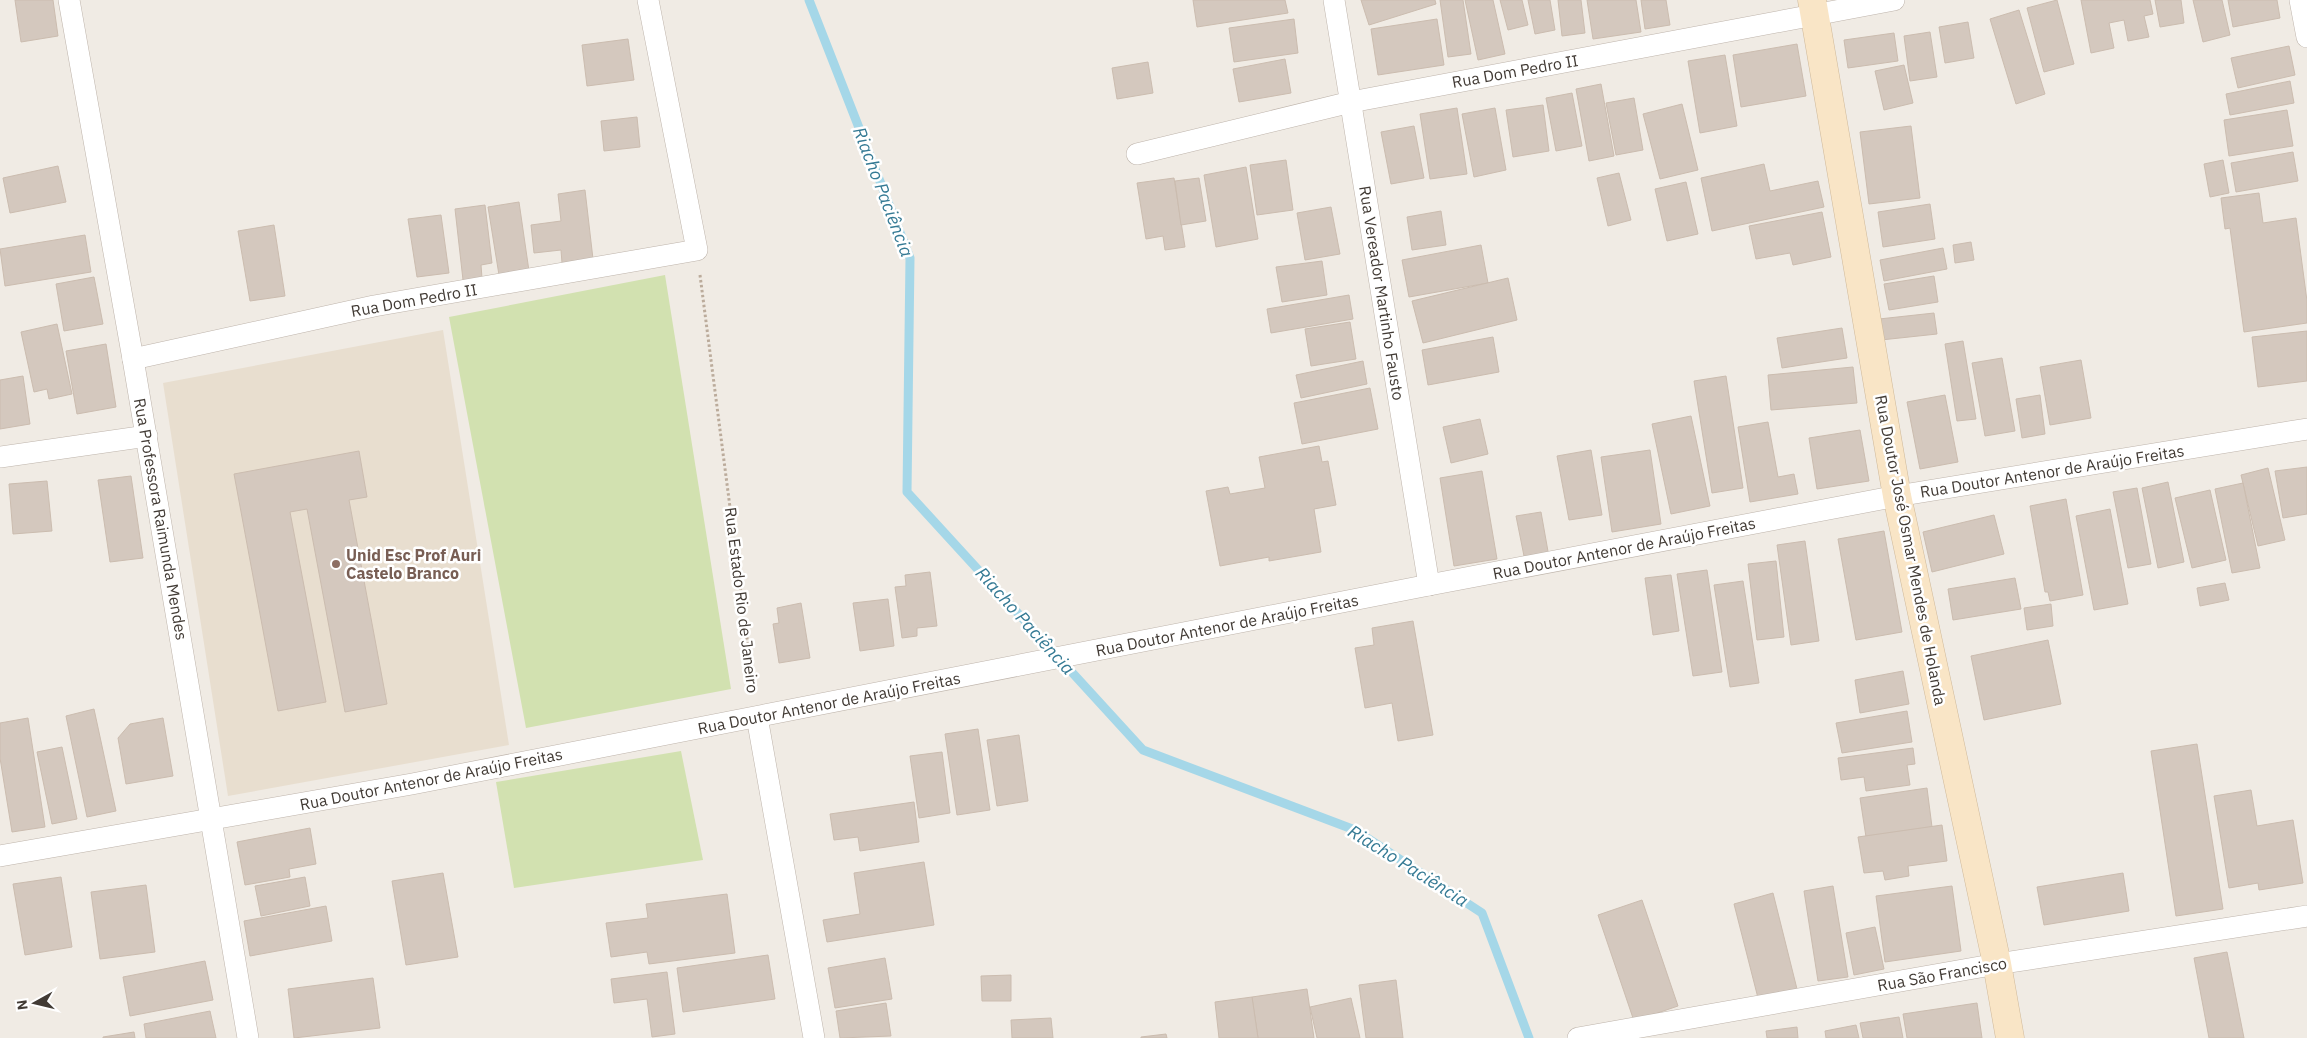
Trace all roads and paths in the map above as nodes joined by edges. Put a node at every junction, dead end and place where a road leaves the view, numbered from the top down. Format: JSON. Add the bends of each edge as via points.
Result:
{"nodes":[{"id":1,"x":69,"y":0,"type":"edge"},
{"id":2,"x":648,"y":0,"type":"edge"},
{"id":3,"x":1334,"y":0,"type":"edge"},
{"id":4,"x":1894,"y":0,"type":"edge"},
{"id":5,"x":2300,"y":0,"type":"edge"},
{"id":6,"x":1813,"y":8,"type":"edge"},
{"id":7,"x":2307,"y":37,"type":"edge"},
{"id":8,"x":1351,"y":102,"type":"junction"},
{"id":9,"x":1137,"y":154,"type":"dead end"},
{"id":10,"x":697,"y":250,"type":"junction"},
{"id":11,"x":133,"y":359,"type":"junction"},
{"id":12,"x":2307,"y":429,"type":"edge"},
{"id":13,"x":146,"y":436,"type":"junction"},
{"id":14,"x":0,"y":457,"type":"edge"},
{"id":15,"x":1896,"y":496,"type":"junction"},
{"id":16,"x":1429,"y":585,"type":"junction"},
{"id":17,"x":757,"y":717,"type":"junction"},
{"id":18,"x":212,"y":820,"type":"junction"},
{"id":19,"x":0,"y":856,"type":"edge"},
{"id":20,"x":2307,"y":916,"type":"edge"},
{"id":21,"x":1997,"y":964,"type":"junction"},
{"id":22,"x":248,"y":1038,"type":"edge"},
{"id":23,"x":814,"y":1038,"type":"edge"},
{"id":24,"x":1578,"y":1038,"type":"edge"},
{"id":25,"x":2010,"y":1038,"type":"edge"}],
"edges":[{"from":1,"to":11,"type":"street","name":"Rua Professora Raimunda Mendes"},
{"from":2,"to":10,"type":"street"},
{"from":3,"to":8,"type":"street","name":"Rua Vereador Martinho Fausto"},
{"from":4,"to":6,"type":"street","name":"Rua Dom Pedro II"},
{"from":5,"to":7,"type":"street"},
{"from":6,"to":8,"type":"street","name":"Rua Dom Pedro II"},
{"from":6,"to":15,"type":"street","name":"Rua Doutor José Osmar Mendes de Holanda"},
{"from":8,"to":9,"type":"street","name":"Rua Dom Pedro II"},
{"from":8,"to":16,"type":"street","name":"Rua Vereador Martinho Fausto"},
{"from":10,"to":11,"type":"street","name":"Rua Dom Pedro II","via":[[374,306]]},
{"from":10,"to":17,"type":"path","name":"Rua Estado Rio de Janeiro"},
{"from":11,"to":13,"type":"street","name":"Rua Professora Raimunda Mendes"},
{"from":12,"to":15,"type":"street","name":"Rua Doutor Antenor de Araújo Freitas"},
{"from":13,"to":14,"type":"street"},
{"from":13,"to":18,"type":"street","name":"Rua Professora Raimunda Mendes"},
{"from":15,"to":16,"type":"street","name":"Rua Doutor Antenor de Araújo Freitas"},
{"from":15,"to":21,"type":"street","name":"Rua Doutor José Osmar Mendes de Holanda"},
{"from":16,"to":17,"type":"street","name":"Rua Doutor Antenor de Araújo Freitas"},
{"from":17,"to":18,"type":"street","name":"Rua Doutor Antenor de Araújo Freitas"},
{"from":17,"to":23,"type":"street","name":"Rua Estado Rio de Janeiro"},
{"from":18,"to":19,"type":"street","name":"Rua Doutor Antenor de Araújo Freitas"},
{"from":18,"to":22,"type":"street","name":"Rua Professora Raimunda Mendes"},
{"from":20,"to":21,"type":"street","name":"Rua São Francisco"},
{"from":21,"to":24,"type":"street","name":"Rua São Francisco"},
{"from":21,"to":25,"type":"street","name":"Rua Doutor José Osmar Mendes de Holanda"}]}
